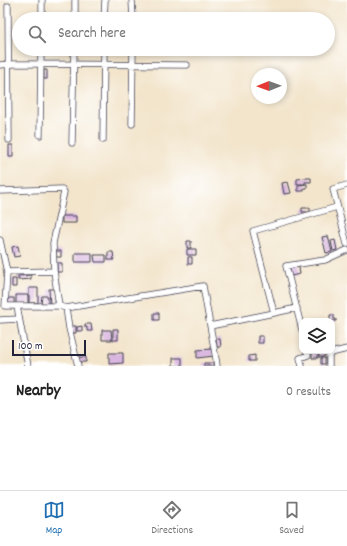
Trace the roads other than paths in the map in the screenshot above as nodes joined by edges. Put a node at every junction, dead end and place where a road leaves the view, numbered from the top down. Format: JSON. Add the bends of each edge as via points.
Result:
{"nodes":[{"id":1,"x":42,"y":0,"type":"edge"},
{"id":2,"x":75,"y":0,"type":"edge"},
{"id":3,"x":105,"y":0,"type":"edge"},
{"id":4,"x":132,"y":0,"type":"edge"},
{"id":5,"x":8,"y":6,"type":"dead end"},
{"id":6,"x":42,"y":12,"type":"edge"},
{"id":7,"x":75,"y":12,"type":"edge"},
{"id":8,"x":104,"y":12,"type":"edge"},
{"id":9,"x":133,"y":12,"type":"edge"},
{"id":10,"x":41,"y":56,"type":"edge"},
{"id":11,"x":74,"y":56,"type":"edge"},
{"id":12,"x":104,"y":56,"type":"edge"},
{"id":13,"x":133,"y":56,"type":"edge"},
{"id":14,"x":8,"y":64,"type":"junction"},
{"id":15,"x":41,"y":64,"type":"junction"},
{"id":16,"x":74,"y":64,"type":"junction"},
{"id":17,"x":104,"y":64,"type":"junction"},
{"id":18,"x":133,"y":64,"type":"junction"},
{"id":19,"x":0,"y":65,"type":"edge"},
{"id":20,"x":187,"y":65,"type":"dead end"},
{"id":21,"x":132,"y":124,"type":"dead end"},
{"id":22,"x":40,"y":135,"type":"dead end"},
{"id":23,"x":9,"y":140,"type":"dead end"},
{"id":24,"x":103,"y":140,"type":"dead end"},
{"id":25,"x":72,"y":143,"type":"dead end"},
{"id":26,"x":347,"y":185,"type":"edge"},
{"id":27,"x":0,"y":191,"type":"edge"},
{"id":28,"x":338,"y":207,"type":"junction"},
{"id":29,"x":0,"y":240,"type":"edge"},
{"id":30,"x":347,"y":244,"type":"edge"},
{"id":31,"x":347,"y":250,"type":"edge"},
{"id":32,"x":54,"y":271,"type":"junction"},
{"id":33,"x":7,"y":272,"type":"junction"},
{"id":34,"x":17,"y":306,"type":"junction"},
{"id":35,"x":59,"y":306,"type":"junction"},
{"id":36,"x":66,"y":308,"type":"junction"},
{"id":37,"x":297,"y":308,"type":"junction"},
{"id":38,"x":274,"y":313,"type":"junction"},
{"id":39,"x":299,"y":318,"type":"edge"},
{"id":40,"x":19,"y":319,"type":"junction"},
{"id":41,"x":0,"y":320,"type":"edge"},
{"id":42,"x":210,"y":326,"type":"junction"},
{"id":43,"x":347,"y":348,"type":"edge"},
{"id":44,"x":308,"y":354,"type":"edge"},
{"id":45,"x":28,"y":366,"type":"edge"},
{"id":46,"x":78,"y":366,"type":"edge"},
{"id":47,"x":217,"y":366,"type":"edge"},
{"id":48,"x":302,"y":366,"type":"edge"},
{"id":49,"x":329,"y":366,"type":"edge"}],
"edges":[{"from":1,"to":6,"type":"street"},
{"from":2,"to":7,"type":"street"},
{"from":3,"to":8,"type":"street"},
{"from":4,"to":9,"type":"street"},
{"from":5,"to":14,"type":"street"},
{"from":10,"to":15,"type":"street"},
{"from":11,"to":16,"type":"street"},
{"from":12,"to":17,"type":"street"},
{"from":13,"to":18,"type":"street"},
{"from":14,"to":15,"type":"street"},
{"from":14,"to":19,"type":"street"},
{"from":14,"to":23,"type":"street"},
{"from":15,"to":16,"type":"street"},
{"from":15,"to":22,"type":"street"},
{"from":16,"to":17,"type":"street"},
{"from":16,"to":25,"type":"street"},
{"from":17,"to":18,"type":"street"},
{"from":17,"to":24,"type":"street"},
{"from":18,"to":20,"type":"street"},
{"from":18,"to":21,"type":"street"},
{"from":26,"to":28,"type":"street","via":[[333,189]]},
{"from":27,"to":32,"type":"street","via":[[62,189],[64,192],[53,242]]},
{"from":28,"to":30,"type":"street"},
{"from":28,"to":38,"type":"street","via":[[253,231]]},
{"from":29,"to":33,"type":"street"},
{"from":31,"to":37,"type":"street","via":[[325,260],[286,266]]},
{"from":32,"to":33,"type":"street"},
{"from":32,"to":35,"type":"street"},
{"from":33,"to":34,"type":"street","via":[[5,306]]},
{"from":34,"to":35,"type":"street"},
{"from":34,"to":40,"type":"street"},
{"from":35,"to":36,"type":"street"},
{"from":36,"to":42,"type":"street","via":[[203,286]]},
{"from":36,"to":46,"type":"street"},
{"from":37,"to":38,"type":"street"},
{"from":37,"to":39,"type":"street"},
{"from":38,"to":42,"type":"street"},
{"from":40,"to":41,"type":"street"},
{"from":40,"to":45,"type":"street"},
{"from":42,"to":47,"type":"street"},
{"from":43,"to":49,"type":"street","via":[[331,353]]},
{"from":44,"to":48,"type":"street","via":[[300,358]]}]}
